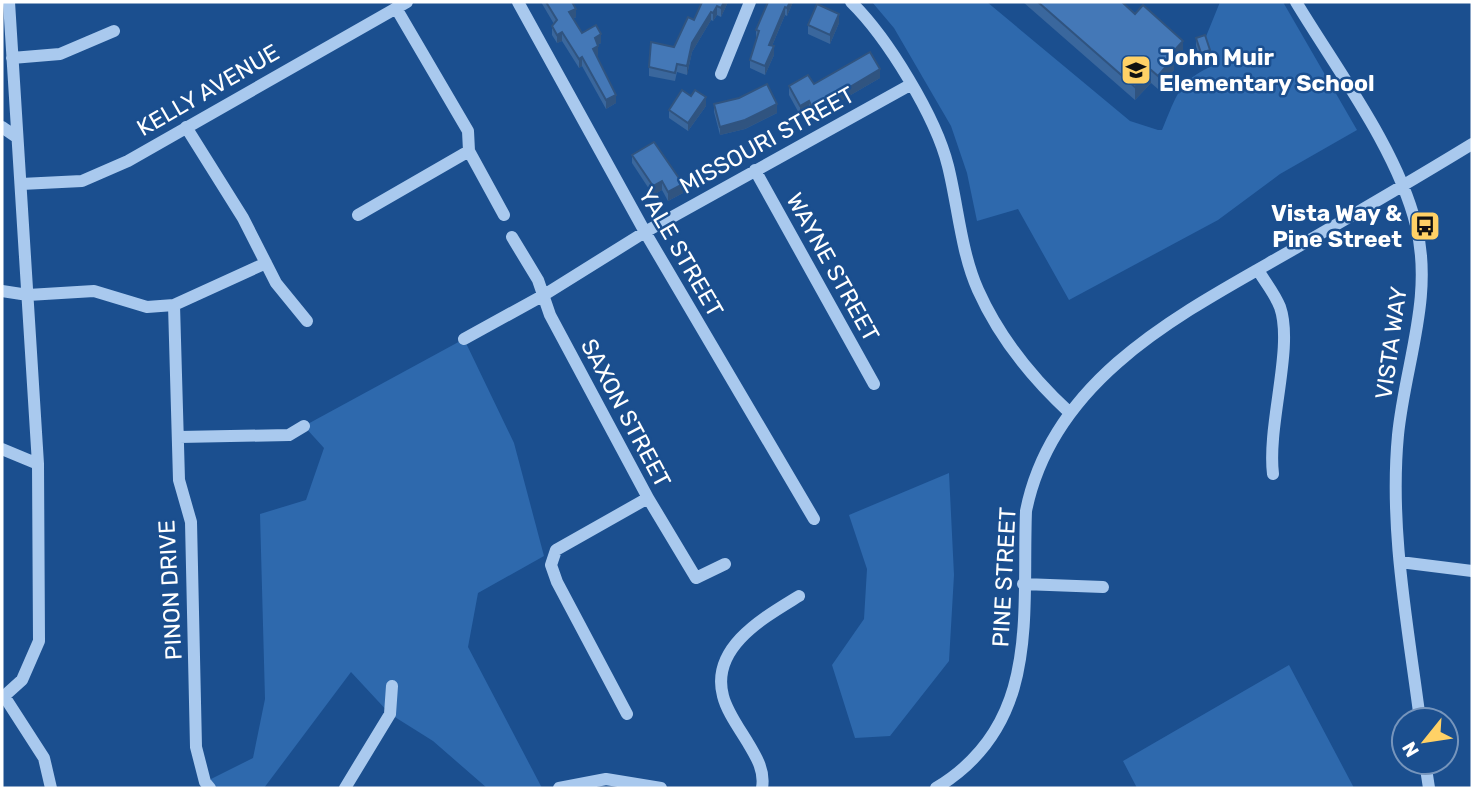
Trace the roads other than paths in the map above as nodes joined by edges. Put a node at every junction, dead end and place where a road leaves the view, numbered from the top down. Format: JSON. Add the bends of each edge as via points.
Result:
{"nodes":[{"id":1,"x":9,"y":2,"type":"edge"},
{"id":2,"x":518,"y":2,"type":"edge"},
{"id":3,"x":750,"y":2,"type":"edge"},
{"id":4,"x":851,"y":2,"type":"edge"},
{"id":5,"x":1296,"y":2,"type":"edge"},
{"id":6,"x":401,"y":5,"type":"edge"},
{"id":7,"x":114,"y":31,"type":"dead end"},
{"id":8,"x":12,"y":58,"type":"junction"},
{"id":9,"x":721,"y":74,"type":"dead end"},
{"id":10,"x":910,"y":85,"type":"junction"},
{"id":11,"x":2,"y":127,"type":"edge"},
{"id":12,"x":186,"y":127,"type":"junction"},
{"id":13,"x":15,"y":136,"type":"junction"},
{"id":14,"x":1472,"y":144,"type":"edge"},
{"id":15,"x":469,"y":151,"type":"junction"},
{"id":16,"x":755,"y":170,"type":"junction"},
{"id":17,"x":20,"y":184,"type":"junction"},
{"id":18,"x":1403,"y":186,"type":"junction"},
{"id":19,"x":358,"y":215,"type":"dead end"},
{"id":20,"x":504,"y":215,"type":"dead end"},
{"id":21,"x":645,"y":232,"type":"junction"},
{"id":22,"x":512,"y":237,"type":"dead end"},
{"id":23,"x":266,"y":263,"type":"junction"},
{"id":24,"x":1258,"y":270,"type":"junction"},
{"id":25,"x":2,"y":291,"type":"edge"},
{"id":26,"x":28,"y":295,"type":"junction"},
{"id":27,"x":544,"y":295,"type":"junction"},
{"id":28,"x":174,"y":305,"type":"junction"},
{"id":29,"x":307,"y":321,"type":"dead end"},
{"id":30,"x":464,"y":339,"type":"dead end"},
{"id":31,"x":874,"y":384,"type":"dead end"},
{"id":32,"x":1070,"y":413,"type":"junction"},
{"id":33,"x":304,"y":426,"type":"dead end"},
{"id":34,"x":179,"y":438,"type":"junction"},
{"id":35,"x":2,"y":449,"type":"edge"},
{"id":36,"x":38,"y":464,"type":"junction"},
{"id":37,"x":1273,"y":474,"type":"dead end"},
{"id":38,"x":648,"y":498,"type":"junction"},
{"id":39,"x":814,"y":519,"type":"dead end"},
{"id":40,"x":1400,"y":562,"type":"junction"},
{"id":41,"x":724,"y":564,"type":"dead end"},
{"id":42,"x":1472,"y":571,"type":"edge"},
{"id":43,"x":1023,"y":584,"type":"junction"},
{"id":44,"x":1102,"y":587,"type":"dead end"},
{"id":45,"x":799,"y":596,"type":"dead end"},
{"id":46,"x":392,"y":686,"type":"dead end"},
{"id":47,"x":3,"y":697,"type":"edge"},
{"id":48,"x":1418,"y":706,"type":"edge"},
{"id":49,"x":627,"y":714,"type":"dead end"},
{"id":50,"x":646,"y":786,"type":"edge"},
{"id":51,"x":51,"y":788,"type":"edge"},
{"id":52,"x":210,"y":788,"type":"edge"},
{"id":53,"x":345,"y":788,"type":"edge"},
{"id":54,"x":559,"y":788,"type":"edge"},
{"id":55,"x":661,"y":788,"type":"edge"},
{"id":56,"x":762,"y":788,"type":"edge"},
{"id":57,"x":936,"y":788,"type":"edge"}],
"edges":[{"from":1,"to":8,"type":"street"},
{"from":2,"to":21,"type":"street","name":"YALE STREET"},
{"from":3,"to":9,"type":"street"},
{"from":4,"to":10,"type":"street","via":[[886,43]]},
{"from":5,"to":18,"type":"street","name":"VISTA WAY"},
{"from":6,"to":12,"type":"street","name":"KELLY AVENUE"},
{"from":6,"to":15,"type":"street","via":[[468,131]]},
{"from":7,"to":8,"type":"street","via":[[60,54]]},
{"from":8,"to":13,"type":"street"},
{"from":10,"to":16,"type":"street","name":"MISSOURI STREET"},
{"from":10,"to":32,"type":"street","via":[[933,124],[948,163],[978,290],[1024,367]]},
{"from":11,"to":13,"type":"street"},
{"from":12,"to":17,"type":"street","name":"KELLY AVENUE","via":[[82,181]]},
{"from":12,"to":23,"type":"street"},
{"from":13,"to":17,"type":"street"},
{"from":14,"to":18,"type":"street","name":"PINE STREET"},
{"from":15,"to":19,"type":"street"},
{"from":15,"to":20,"type":"street"},
{"from":16,"to":21,"type":"street","name":"MISSOURI STREET"},
{"from":16,"to":31,"type":"street","name":"WAYNE STREET"},
{"from":17,"to":26,"type":"street"},
{"from":18,"to":24,"type":"street","name":"PINE STREET"},
{"from":18,"to":40,"type":"street","name":"VISTA WAY","via":[[1416,227],[1422,283],[1398,435],[1395,519]]},
{"from":21,"to":27,"type":"street","name":"MISSOURI STREET"},
{"from":21,"to":39,"type":"street","name":"YALE STREET"},
{"from":22,"to":27,"type":"street","name":"SAXON STREET"},
{"from":23,"to":28,"type":"street"},
{"from":23,"to":29,"type":"street"},
{"from":24,"to":32,"type":"street","name":"PINE STREET","via":[[1148,335]]},
{"from":24,"to":37,"type":"street","via":[[1279,306],[1285,328],[1270,452]]},
{"from":25,"to":26,"type":"street"},
{"from":26,"to":28,"type":"street","via":[[94,291],[147,307]]},
{"from":26,"to":36,"type":"street"},
{"from":27,"to":30,"type":"street","name":"MISSOURI STREET"},
{"from":27,"to":38,"type":"street","name":"SAXON STREET","via":[[550,315]]},
{"from":28,"to":34,"type":"street","name":"PINON DRIVE"},
{"from":32,"to":43,"type":"street","name":"PINE STREET","via":[[1047,447],[1030,491]]},
{"from":33,"to":34,"type":"street","via":[[289,435]]},
{"from":34,"to":52,"type":"street","name":"PINON DRIVE","via":[[179,480],[191,522],[196,747]]},
{"from":35,"to":36,"type":"street"},
{"from":36,"to":47,"type":"street","via":[[39,641],[22,680]]},
{"from":38,"to":41,"type":"street","name":"SAXON STREET","via":[[696,578]]},
{"from":38,"to":49,"type":"street","via":[[556,550],[551,565]]},
{"from":40,"to":42,"type":"street"},
{"from":40,"to":48,"type":"street","name":"VISTA WAY"},
{"from":43,"to":44,"type":"street"},
{"from":43,"to":57,"type":"street","name":"PINE STREET","via":[[1019,671],[1012,699],[987,746]]},
{"from":45,"to":56,"type":"street","via":[[746,632],[727,654],[723,668],[722,693],[762,768]]},
{"from":46,"to":53,"type":"street","via":[[390,714]]},
{"from":47,"to":51,"type":"street","via":[[44,758]]},
{"from":50,"to":54,"type":"street","via":[[606,779]]},
{"from":50,"to":55,"type":"street"}]}
